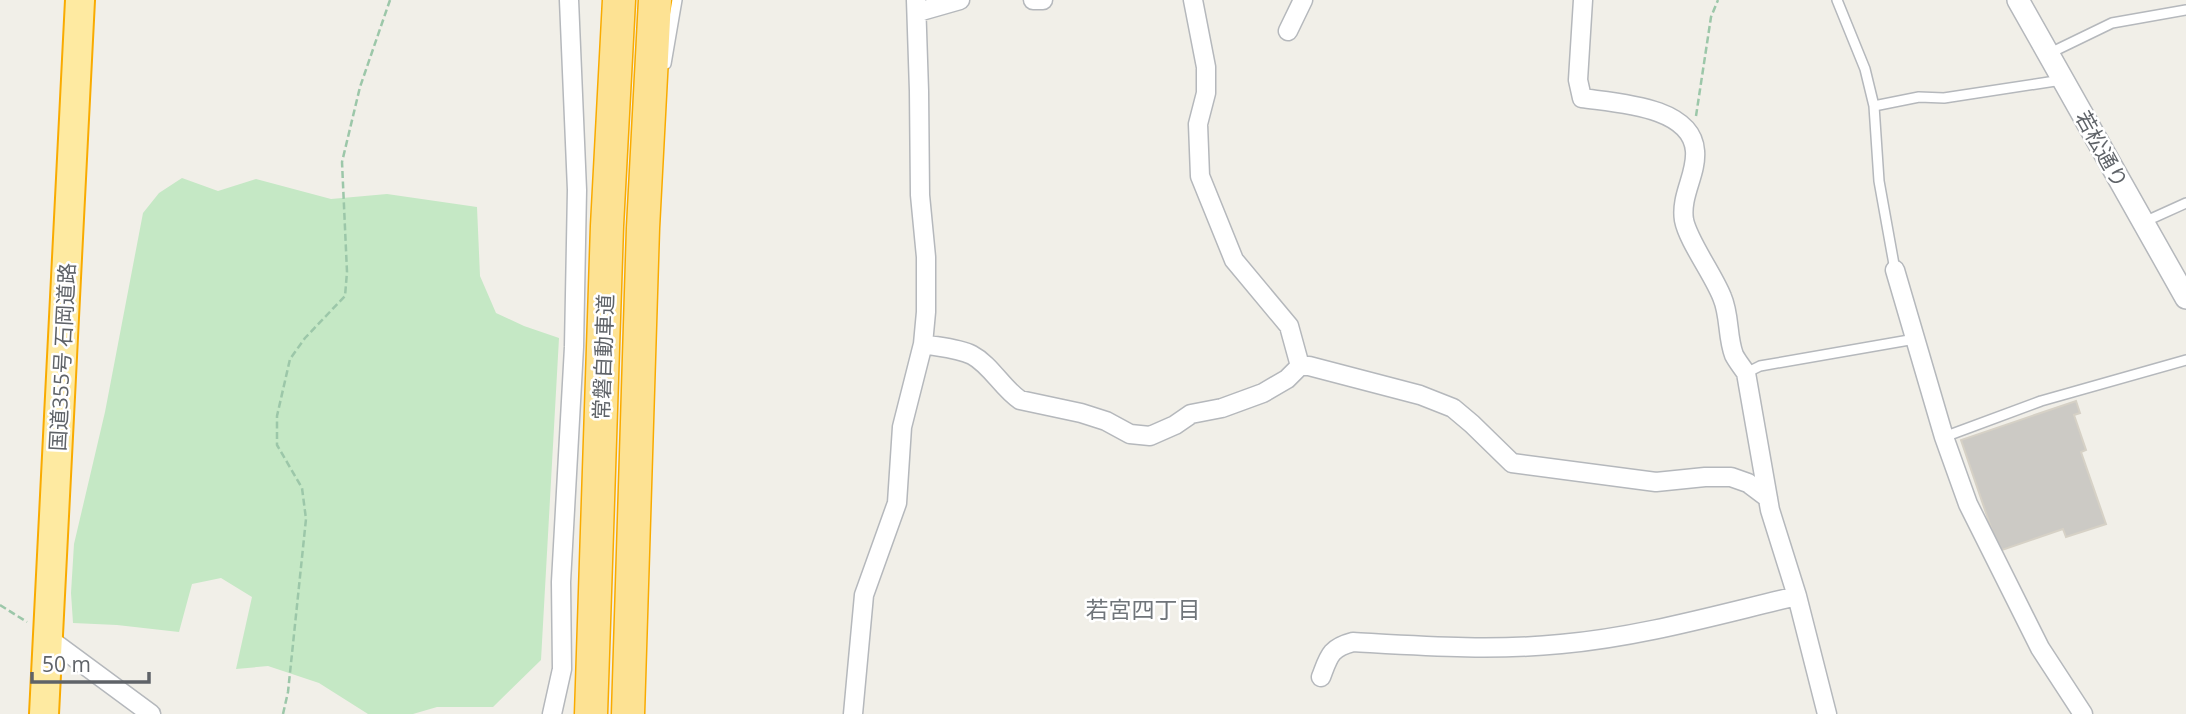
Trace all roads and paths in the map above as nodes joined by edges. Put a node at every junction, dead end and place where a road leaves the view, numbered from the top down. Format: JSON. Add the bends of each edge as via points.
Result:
{"nodes":[{"id":1,"x":80,"y":0,"type":"edge"},
{"id":2,"x":390,"y":0,"type":"edge"},
{"id":3,"x":569,"y":0,"type":"edge"},
{"id":4,"x":619,"y":0,"type":"edge"},
{"id":5,"x":655,"y":0,"type":"edge"},
{"id":6,"x":677,"y":0,"type":"edge"},
{"id":7,"x":960,"y":0,"type":"edge"},
{"id":8,"x":1033,"y":0,"type":"edge"},
{"id":9,"x":1043,"y":0,"type":"edge"},
{"id":10,"x":1193,"y":0,"type":"edge"},
{"id":11,"x":1303,"y":0,"type":"edge"},
{"id":12,"x":1583,"y":0,"type":"edge"},
{"id":13,"x":1718,"y":0,"type":"edge"},
{"id":14,"x":1837,"y":0,"type":"edge"},
{"id":15,"x":2018,"y":0,"type":"edge"},
{"id":16,"x":917,"y":6,"type":"edge"},
{"id":17,"x":2186,"y":10,"type":"edge"},
{"id":18,"x":1288,"y":31,"type":"dead end"},
{"id":19,"x":2048,"y":54,"type":"junction"},
{"id":20,"x":665,"y":74,"type":"dead end"},
{"id":21,"x":2063,"y":80,"type":"junction"},
{"id":22,"x":1874,"y":106,"type":"junction"},
{"id":23,"x":660,"y":110,"type":"dead end"},
{"id":24,"x":1687,"y":131,"type":"junction"},
{"id":25,"x":2186,"y":203,"type":"edge"},
{"id":26,"x":2144,"y":222,"type":"junction"},
{"id":27,"x":643,"y":228,"type":"junction"},
{"id":28,"x":1895,"y":270,"type":"joint"},
{"id":29,"x":2186,"y":298,"type":"edge"},
{"id":30,"x":1915,"y":339,"type":"junction"},
{"id":31,"x":923,"y":344,"type":"junction"},
{"id":32,"x":2186,"y":360,"type":"edge"},
{"id":33,"x":1300,"y":366,"type":"junction"},
{"id":34,"x":1746,"y":373,"type":"junction"},
{"id":35,"x":1944,"y":437,"type":"junction"},
{"id":36,"x":1768,"y":498,"type":"junction"},
{"id":37,"x":1797,"y":596,"type":"junction"},
{"id":38,"x":0,"y":605,"type":"edge"},
{"id":39,"x":48,"y":638,"type":"junction"},
{"id":40,"x":1321,"y":677,"type":"dead end"},
{"id":41,"x":44,"y":714,"type":"edge"},
{"id":42,"x":151,"y":714,"type":"edge"},
{"id":43,"x":283,"y":714,"type":"edge"},
{"id":44,"x":552,"y":714,"type":"edge"},
{"id":45,"x":590,"y":714,"type":"edge"},
{"id":46,"x":628,"y":714,"type":"edge"},
{"id":47,"x":853,"y":714,"type":"edge"},
{"id":48,"x":1827,"y":714,"type":"edge"},
{"id":49,"x":2083,"y":714,"type":"edge"}],
"edges":[{"from":1,"to":39,"type":"highway","name":"国道355号 石岡道路"},
{"from":2,"to":43,"type":"path","via":[[360,87],[342,162],[345,296],[289,359],[277,416],[277,445],[302,488],[306,519]]},
{"from":3,"to":44,"type":"street","via":[[577,190],[574,347],[561,582],[562,669]]},
{"from":4,"to":45,"type":"highway","name":"常磐自動車道"},
{"from":5,"to":27,"type":"highway","name":"常磐自動車道"},
{"from":6,"to":20,"type":"lane"},
{"from":7,"to":16,"type":"street"},
{"from":8,"to":9,"type":"street"},
{"from":10,"to":33,"type":"street","via":[[1206,67],[1206,93],[1198,124],[1200,176],[1234,260],[1289,326]]},
{"from":11,"to":18,"type":"street"},
{"from":12,"to":24,"type":"street","via":[[1578,80],[1582,98],[1658,110]]},
{"from":13,"to":24,"type":"path","via":[[1711,17],[1696,118]]},
{"from":14,"to":22,"type":"lane","via":[[1865,69]]},
{"from":15,"to":19,"type":"street","name":"若松通り"},
{"from":16,"to":31,"type":"street","via":[[920,195],[927,284]]},
{"from":17,"to":19,"type":"lane","via":[[2112,23]]},
{"from":19,"to":21,"type":"street","name":"若松通り"},
{"from":21,"to":22,"type":"lane"},
{"from":21,"to":26,"type":"street","name":"若松通り"},
{"from":22,"to":28,"type":"lane","via":[[1878,181]]},
{"from":23,"to":27,"type":"lane"},
{"from":24,"to":34,"type":"street","via":[[1696,152],[1685,195],[1687,232],[1724,301],[1734,355]]},
{"from":25,"to":26,"type":"lane"},
{"from":26,"to":29,"type":"street","name":"若松通り"},
{"from":27,"to":46,"type":"highway","name":"常磐自動車道"},
{"from":28,"to":30,"type":"street"},
{"from":30,"to":34,"type":"lane","via":[[1760,366]]},
{"from":30,"to":35,"type":"street"},
{"from":31,"to":33,"type":"street","via":[[969,353],[1020,400],[1081,413],[1141,436],[1161,432],[1191,414],[1263,393]]},
{"from":31,"to":47,"type":"street","via":[[902,427],[897,503],[864,595]]},
{"from":32,"to":35,"type":"lane","via":[[2041,401]]},
{"from":33,"to":36,"type":"street","via":[[1420,395],[1453,408],[1511,463],[1656,482],[1731,477],[1748,482]]},
{"from":34,"to":36,"type":"street"},
{"from":35,"to":49,"type":"street","via":[[1996,564],[2040,648]]},
{"from":36,"to":37,"type":"street"},
{"from":37,"to":40,"type":"street","via":[[1639,633],[1563,644],[1480,649],[1353,642],[1330,652]]},
{"from":37,"to":48,"type":"street"},
{"from":38,"to":39,"type":"path"},
{"from":39,"to":41,"type":"highway","name":"国道355号 石岡道路"},
{"from":39,"to":42,"type":"street"}]}
